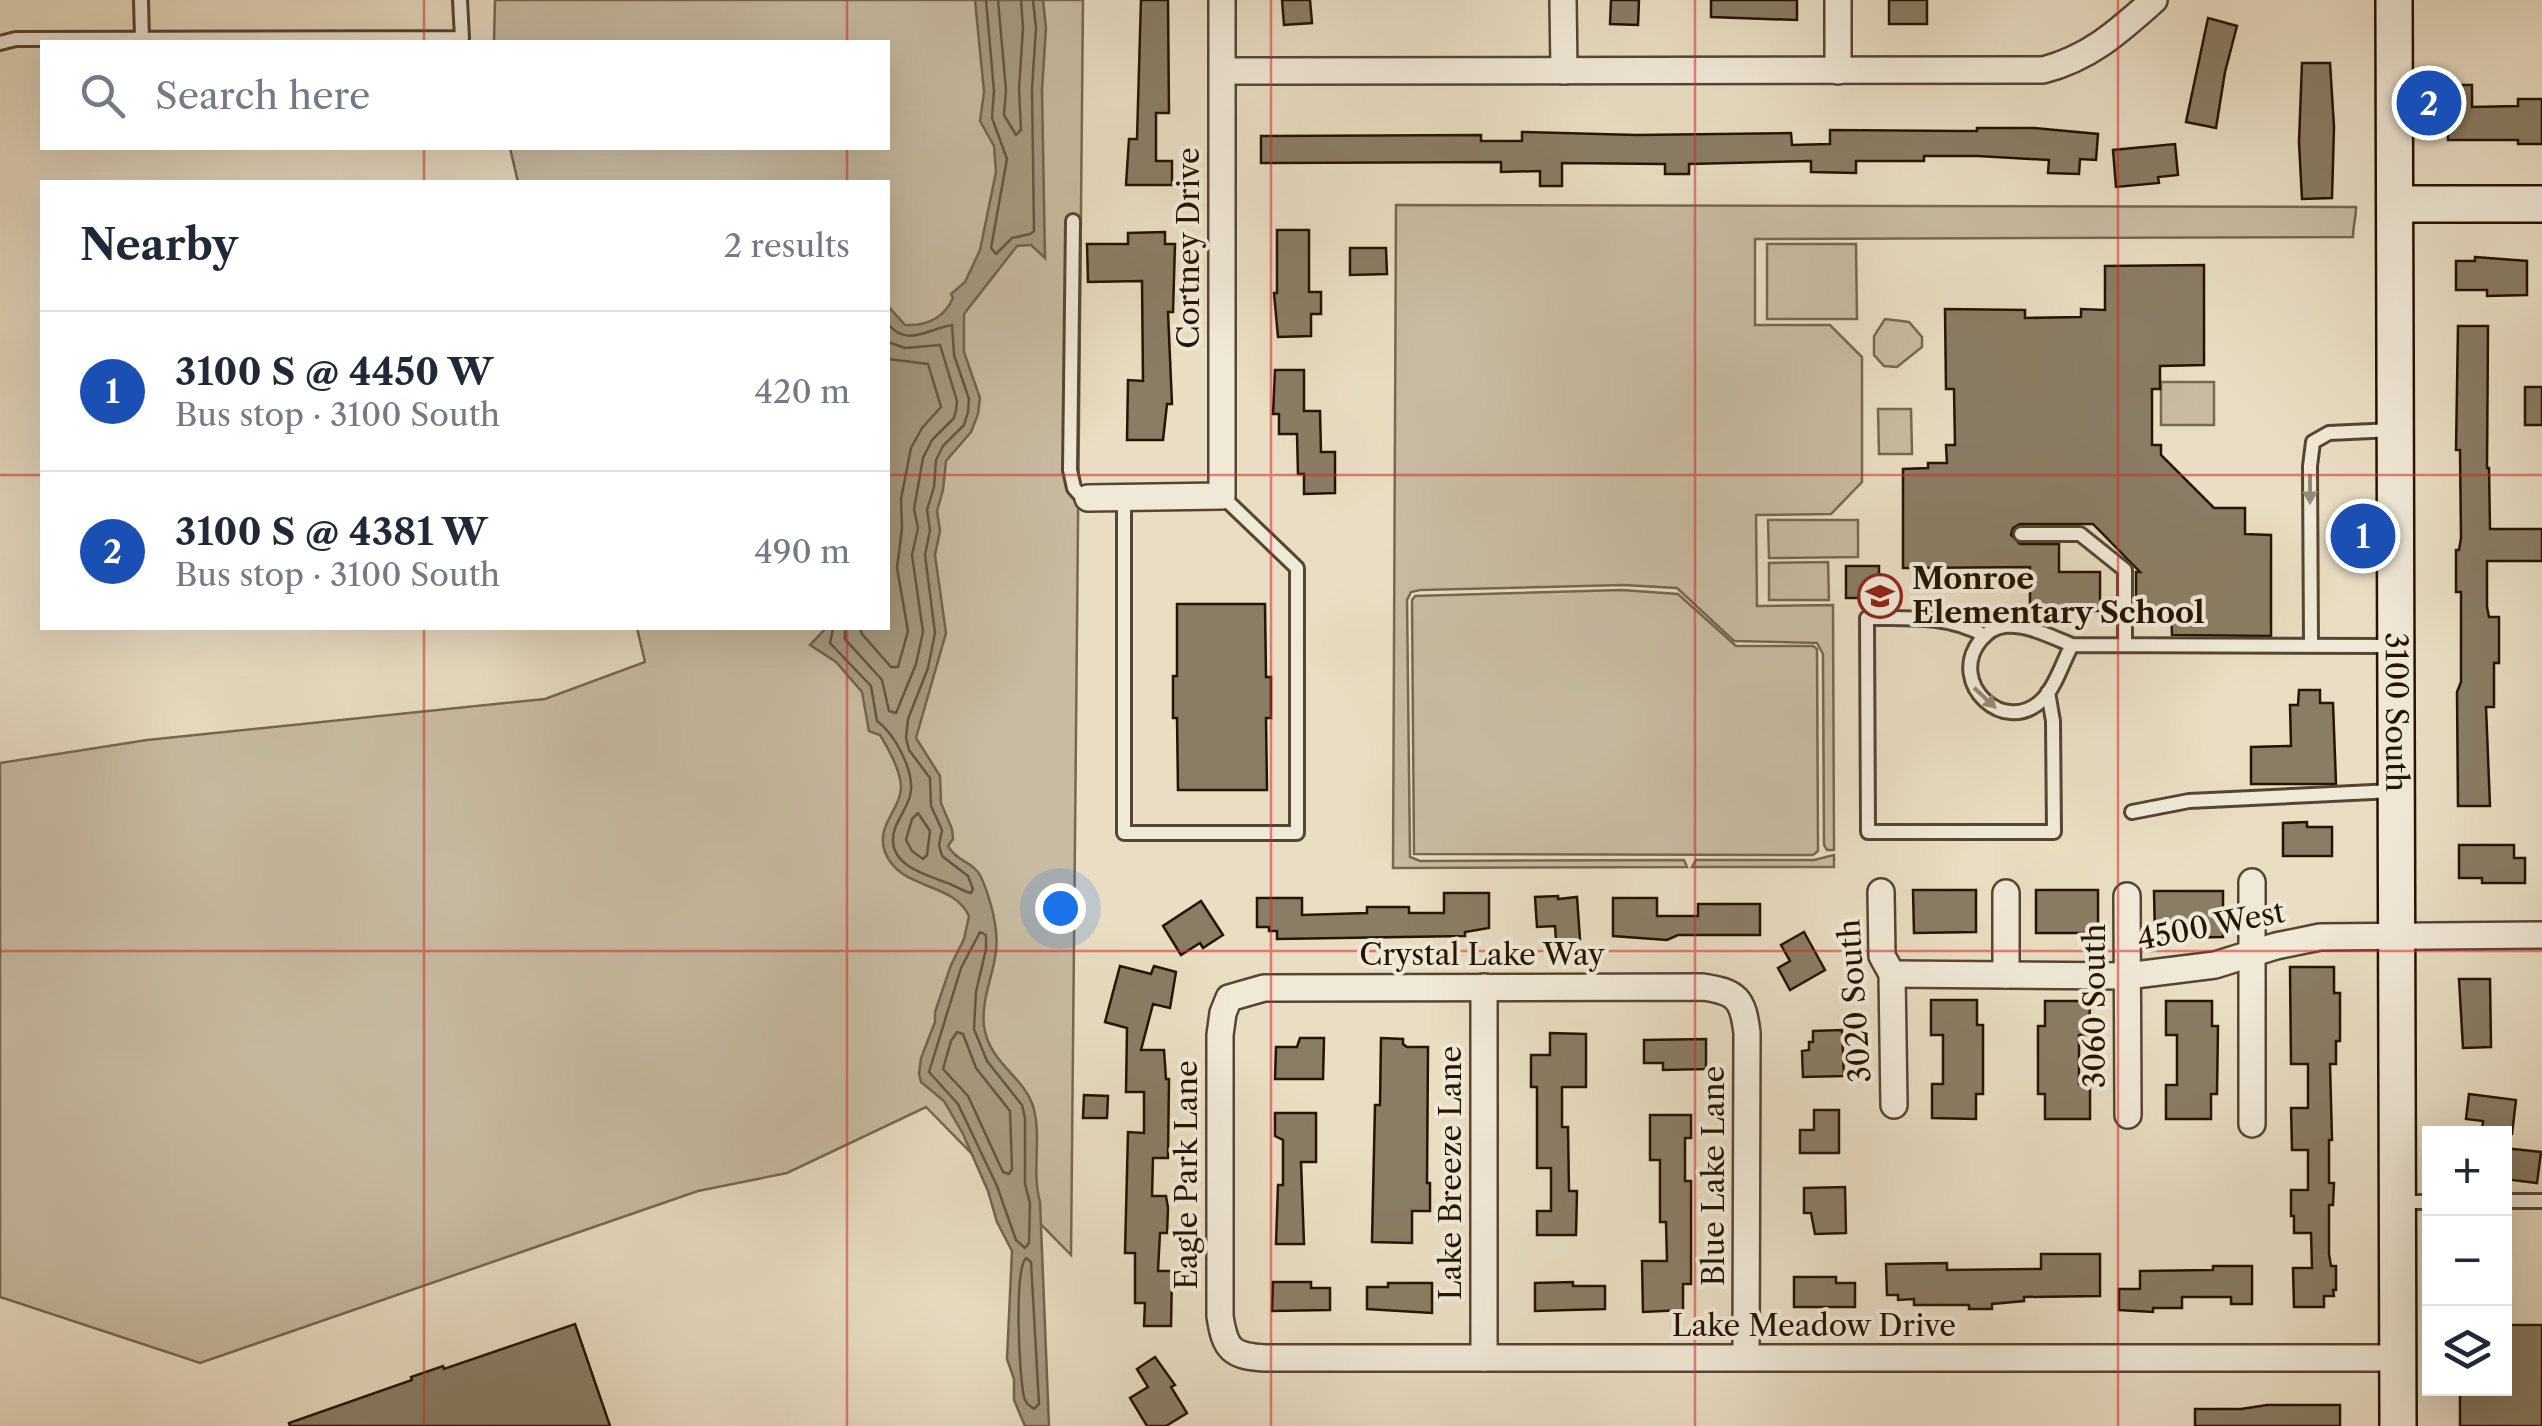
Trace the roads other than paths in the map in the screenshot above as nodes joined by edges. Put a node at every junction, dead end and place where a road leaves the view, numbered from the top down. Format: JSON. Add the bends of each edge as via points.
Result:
{"nodes":[{"id":1,"x":141,"y":0,"type":"edge"},
{"id":2,"x":460,"y":0,"type":"edge"},
{"id":3,"x":1222,"y":0,"type":"edge"},
{"id":4,"x":1564,"y":0,"type":"edge"},
{"id":5,"x":1838,"y":0,"type":"edge"},
{"id":6,"x":2154,"y":0,"type":"edge"},
{"id":7,"x":2394,"y":0,"type":"edge"},
{"id":8,"x":142,"y":39,"type":"junction"},
{"id":9,"x":0,"y":43,"type":"edge"},
{"id":10,"x":1223,"y":70,"type":"junction"},
{"id":11,"x":1564,"y":71,"type":"junction"},
{"id":12,"x":1838,"y":71,"type":"junction"},
{"id":13,"x":2394,"y":204,"type":"junction"},
{"id":14,"x":2542,"y":204,"type":"edge"},
{"id":15,"x":1073,"y":222,"type":"dead end"},
{"id":16,"x":2395,"y":430,"type":"junction"},
{"id":17,"x":1222,"y":496,"type":"junction"},
{"id":18,"x":1124,"y":497,"type":"junction"},
{"id":19,"x":1088,"y":498,"type":"joint"},
{"id":20,"x":2021,"y":534,"type":"dead end"},
{"id":21,"x":1985,"y":636,"type":"junction"},
{"id":22,"x":2072,"y":644,"type":"junction"},
{"id":23,"x":2125,"y":645,"type":"junction"},
{"id":24,"x":2312,"y":646,"type":"junction"},
{"id":25,"x":2396,"y":646,"type":"junction"},
{"id":26,"x":2048,"y":692,"type":"junction"},
{"id":27,"x":2396,"y":791,"type":"junction"},
{"id":28,"x":2132,"y":812,"type":"dead end"},
{"id":29,"x":2252,"y":882,"type":"dead end"},
{"id":30,"x":1882,"y":892,"type":"dead end"},
{"id":31,"x":2006,"y":893,"type":"dead end"},
{"id":32,"x":2127,"y":896,"type":"dead end"},
{"id":33,"x":2542,"y":934,"type":"edge"},
{"id":34,"x":2397,"y":935,"type":"junction"},
{"id":35,"x":2252,"y":954,"type":"junction"},
{"id":36,"x":1892,"y":974,"type":"junction"},
{"id":37,"x":2006,"y":975,"type":"junction"},
{"id":38,"x":2127,"y":976,"type":"junction"},
{"id":39,"x":1484,"y":988,"type":"junction"},
{"id":40,"x":1736,"y":996,"type":"joint"},
{"id":41,"x":1229,"y":998,"type":"joint"},
{"id":42,"x":1894,"y":1105,"type":"dead end"},
{"id":43,"x":2128,"y":1114,"type":"dead end"},
{"id":44,"x":2252,"y":1124,"type":"dead end"},
{"id":45,"x":2542,"y":1200,"type":"edge"},
{"id":46,"x":2512,"y":1201,"type":"edge"},
{"id":47,"x":2414,"y":1202,"type":"edge"},
{"id":48,"x":1231,"y":1351,"type":"joint"},
{"id":49,"x":1484,"y":1358,"type":"junction"},
{"id":50,"x":1746,"y":1358,"type":"junction"},
{"id":51,"x":2398,"y":1358,"type":"junction"},
{"id":52,"x":2398,"y":1426,"type":"edge"}],
"edges":[{"from":1,"to":8,"type":"lane"},
{"from":2,"to":8,"type":"lane","via":[[462,38]]},
{"from":3,"to":10,"type":"street","name":"Cortney Drive"},
{"from":4,"to":11,"type":"street"},
{"from":5,"to":12,"type":"street"},
{"from":6,"to":12,"type":"street","via":[[2103,45],[2043,70]]},
{"from":7,"to":13,"type":"main road","name":"3100 South"},
{"from":8,"to":9,"type":"lane"},
{"from":10,"to":11,"type":"street"},
{"from":10,"to":17,"type":"street","name":"Cortney Drive"},
{"from":11,"to":12,"type":"street"},
{"from":13,"to":14,"type":"main road"},
{"from":13,"to":16,"type":"main road","name":"3100 South"},
{"from":15,"to":19,"type":"lane","via":[[1070,470],[1074,488]]},
{"from":16,"to":24,"type":"lane","one_way":true,"via":[[2329,433],[2313,442]]},
{"from":16,"to":25,"type":"main road","name":"3100 South"},
{"from":17,"to":18,"type":"street"},
{"from":17,"to":18,"type":"lane","via":[[1297,568],[1297,833],[1124,833]]},
{"from":18,"to":19,"type":"street"},
{"from":20,"to":23,"type":"lane","via":[[2080,534],[2125,570]]},
{"from":21,"to":22,"type":"lane","via":[[1994,628],[2024,626]]},
{"from":21,"to":26,"type":"lane","one_way":true,"via":[[1969,668],[1986,703],[2018,713]]},
{"from":21,"to":26,"type":"lane","via":[[1932,618],[1867,618],[1868,832],[2054,832]]},
{"from":22,"to":23,"type":"lane"},
{"from":22,"to":26,"type":"lane"},
{"from":23,"to":24,"type":"lane"},
{"from":24,"to":25,"type":"lane"},
{"from":25,"to":27,"type":"main road","name":"3100 South"},
{"from":27,"to":28,"type":"lane","via":[[2189,801]]},
{"from":27,"to":34,"type":"main road","name":"3100 South"},
{"from":29,"to":35,"type":"street"},
{"from":30,"to":36,"type":"street","name":"3020 South","via":[[1882,956]]},
{"from":31,"to":37,"type":"street"},
{"from":32,"to":38,"type":"street","name":"3060 South"},
{"from":33,"to":34,"type":"street","name":"4500 West"},
{"from":34,"to":35,"type":"street","name":"4500 West","via":[[2320,938]]},
{"from":34,"to":47,"type":"main road","name":"3100 South"},
{"from":35,"to":38,"type":"street","name":"4500 West"},
{"from":35,"to":44,"type":"street"},
{"from":36,"to":37,"type":"street","name":"4500 West"},
{"from":36,"to":42,"type":"street","name":"3020 South"},
{"from":37,"to":38,"type":"street","name":"4500 West"},
{"from":38,"to":43,"type":"street","name":"3060 South"},
{"from":39,"to":40,"type":"street","name":"Crystal Lake Way","via":[[1703,987]]},
{"from":39,"to":41,"type":"street","name":"Crystal Lake Way","via":[[1264,988]]},
{"from":39,"to":49,"type":"street","name":"Lake Breeze Lane"},
{"from":40,"to":50,"type":"street","name":"Blue Lake Lane","via":[[1746,1033]]},
{"from":41,"to":48,"type":"street","name":"Eagle Park Lane","via":[[1220,1035],[1220,1316]]},
{"from":45,"to":46,"type":"lane"},
{"from":47,"to":51,"type":"main road","name":"3100 South"},
{"from":48,"to":49,"type":"street","name":"Lake Meadow Drive","via":[[1265,1358]]},
{"from":49,"to":50,"type":"street","name":"Lake Meadow Drive"},
{"from":50,"to":51,"type":"street","name":"Lake Meadow Drive"},
{"from":51,"to":52,"type":"main road","name":"3100 South"}]}
